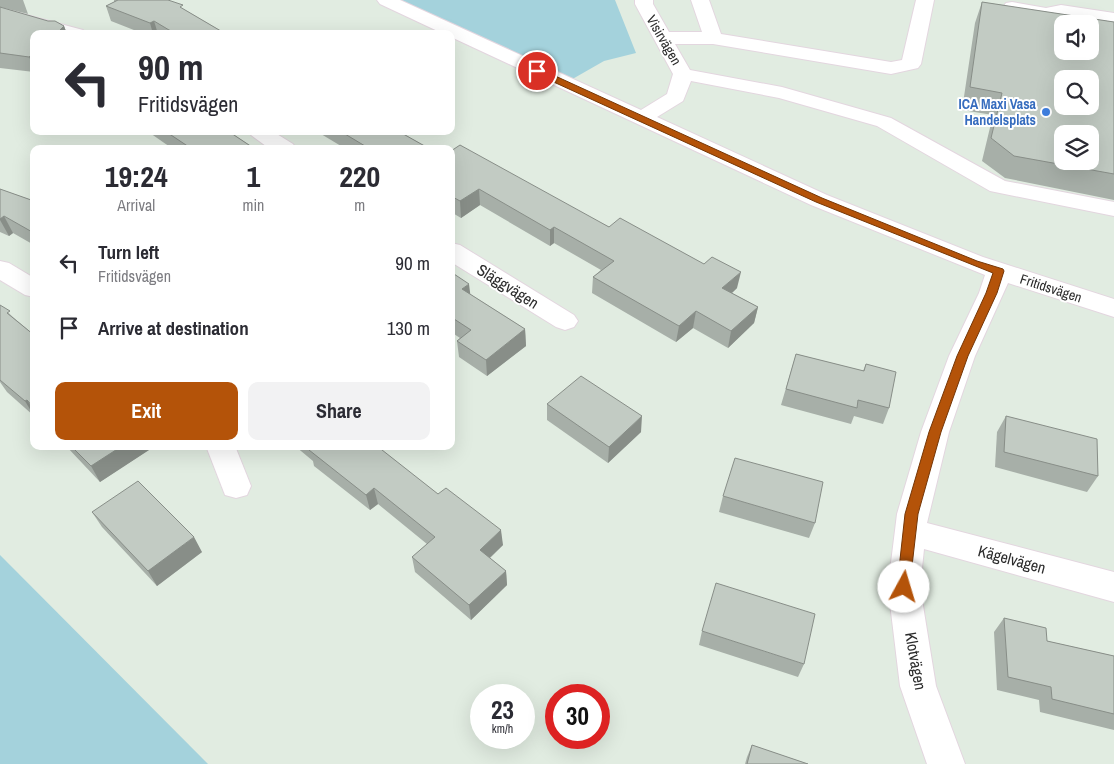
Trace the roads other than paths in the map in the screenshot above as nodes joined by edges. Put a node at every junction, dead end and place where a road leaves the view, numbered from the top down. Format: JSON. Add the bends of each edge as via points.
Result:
{"nodes":[{"id":1,"x":386,"y":0,"type":"edge"},
{"id":2,"x":644,"y":0,"type":"edge"},
{"id":3,"x":700,"y":0,"type":"edge"},
{"id":4,"x":925,"y":0,"type":"edge"},
{"id":5,"x":998,"y":5,"type":"edge"},
{"id":6,"x":0,"y":13,"type":"edge"},
{"id":7,"x":1114,"y":18,"type":"edge"},
{"id":8,"x":62,"y":30,"type":"edge"},
{"id":9,"x":450,"y":30,"type":"edge"},
{"id":10,"x":455,"y":32,"type":"edge"},
{"id":11,"x":663,"y":38,"type":"junction"},
{"id":12,"x":713,"y":38,"type":"junction"},
{"id":13,"x":684,"y":74,"type":"junction"},
{"id":14,"x":640,"y":119,"type":"junction"},
{"id":15,"x":264,"y":135,"type":"edge"},
{"id":16,"x":280,"y":145,"type":"edge"},
{"id":17,"x":1114,"y":209,"type":"edge"},
{"id":18,"x":455,"y":253,"type":"edge"},
{"id":19,"x":0,"y":269,"type":"edge"},
{"id":20,"x":999,"y":271,"type":"junction"},
{"id":21,"x":30,"y":287,"type":"edge"},
{"id":22,"x":1114,"y":308,"type":"edge"},
{"id":23,"x":565,"y":321,"type":"dead end"},
{"id":24,"x":222,"y":450,"type":"edge"},
{"id":25,"x":236,"y":486,"type":"dead end"},
{"id":26,"x":910,"y":532,"type":"junction"},
{"id":27,"x":1114,"y":588,"type":"edge"},
{"id":28,"x":946,"y":764,"type":"edge"}],
"edges":[{"from":1,"to":9,"type":"street","name":"Fritidsvägen"},
{"from":2,"to":11,"type":"street","name":"Visirvägen"},
{"from":3,"to":12,"type":"street"},
{"from":4,"to":12,"type":"street","via":[[911,64],[892,68]]},
{"from":5,"to":7,"type":"street","via":[[1046,13],[1061,10]]},
{"from":6,"to":8,"type":"street"},
{"from":10,"to":14,"type":"street","name":"Fritidsvägen"},
{"from":11,"to":12,"type":"street"},
{"from":11,"to":13,"type":"street","name":"Visirvägen"},
{"from":13,"to":14,"type":"street","name":"Visirvägen","via":[[676,97]]},
{"from":13,"to":17,"type":"street","via":[[782,93],[884,122],[998,186]]},
{"from":14,"to":20,"type":"street","name":"Fritidsvägen","via":[[819,200]]},
{"from":15,"to":16,"type":"street"},
{"from":18,"to":23,"type":"street","name":"Släggvägen"},
{"from":19,"to":21,"type":"street"},
{"from":20,"to":22,"type":"street","name":"Fritidsvägen"},
{"from":20,"to":26,"type":"street","name":"Klotvägen","via":[[962,356],[935,432]]},
{"from":24,"to":25,"type":"street"},
{"from":26,"to":27,"type":"street","name":"Kägelvägen"},
{"from":26,"to":28,"type":"street","name":"Klotvägen","via":[[904,587],[918,686]]}]}
